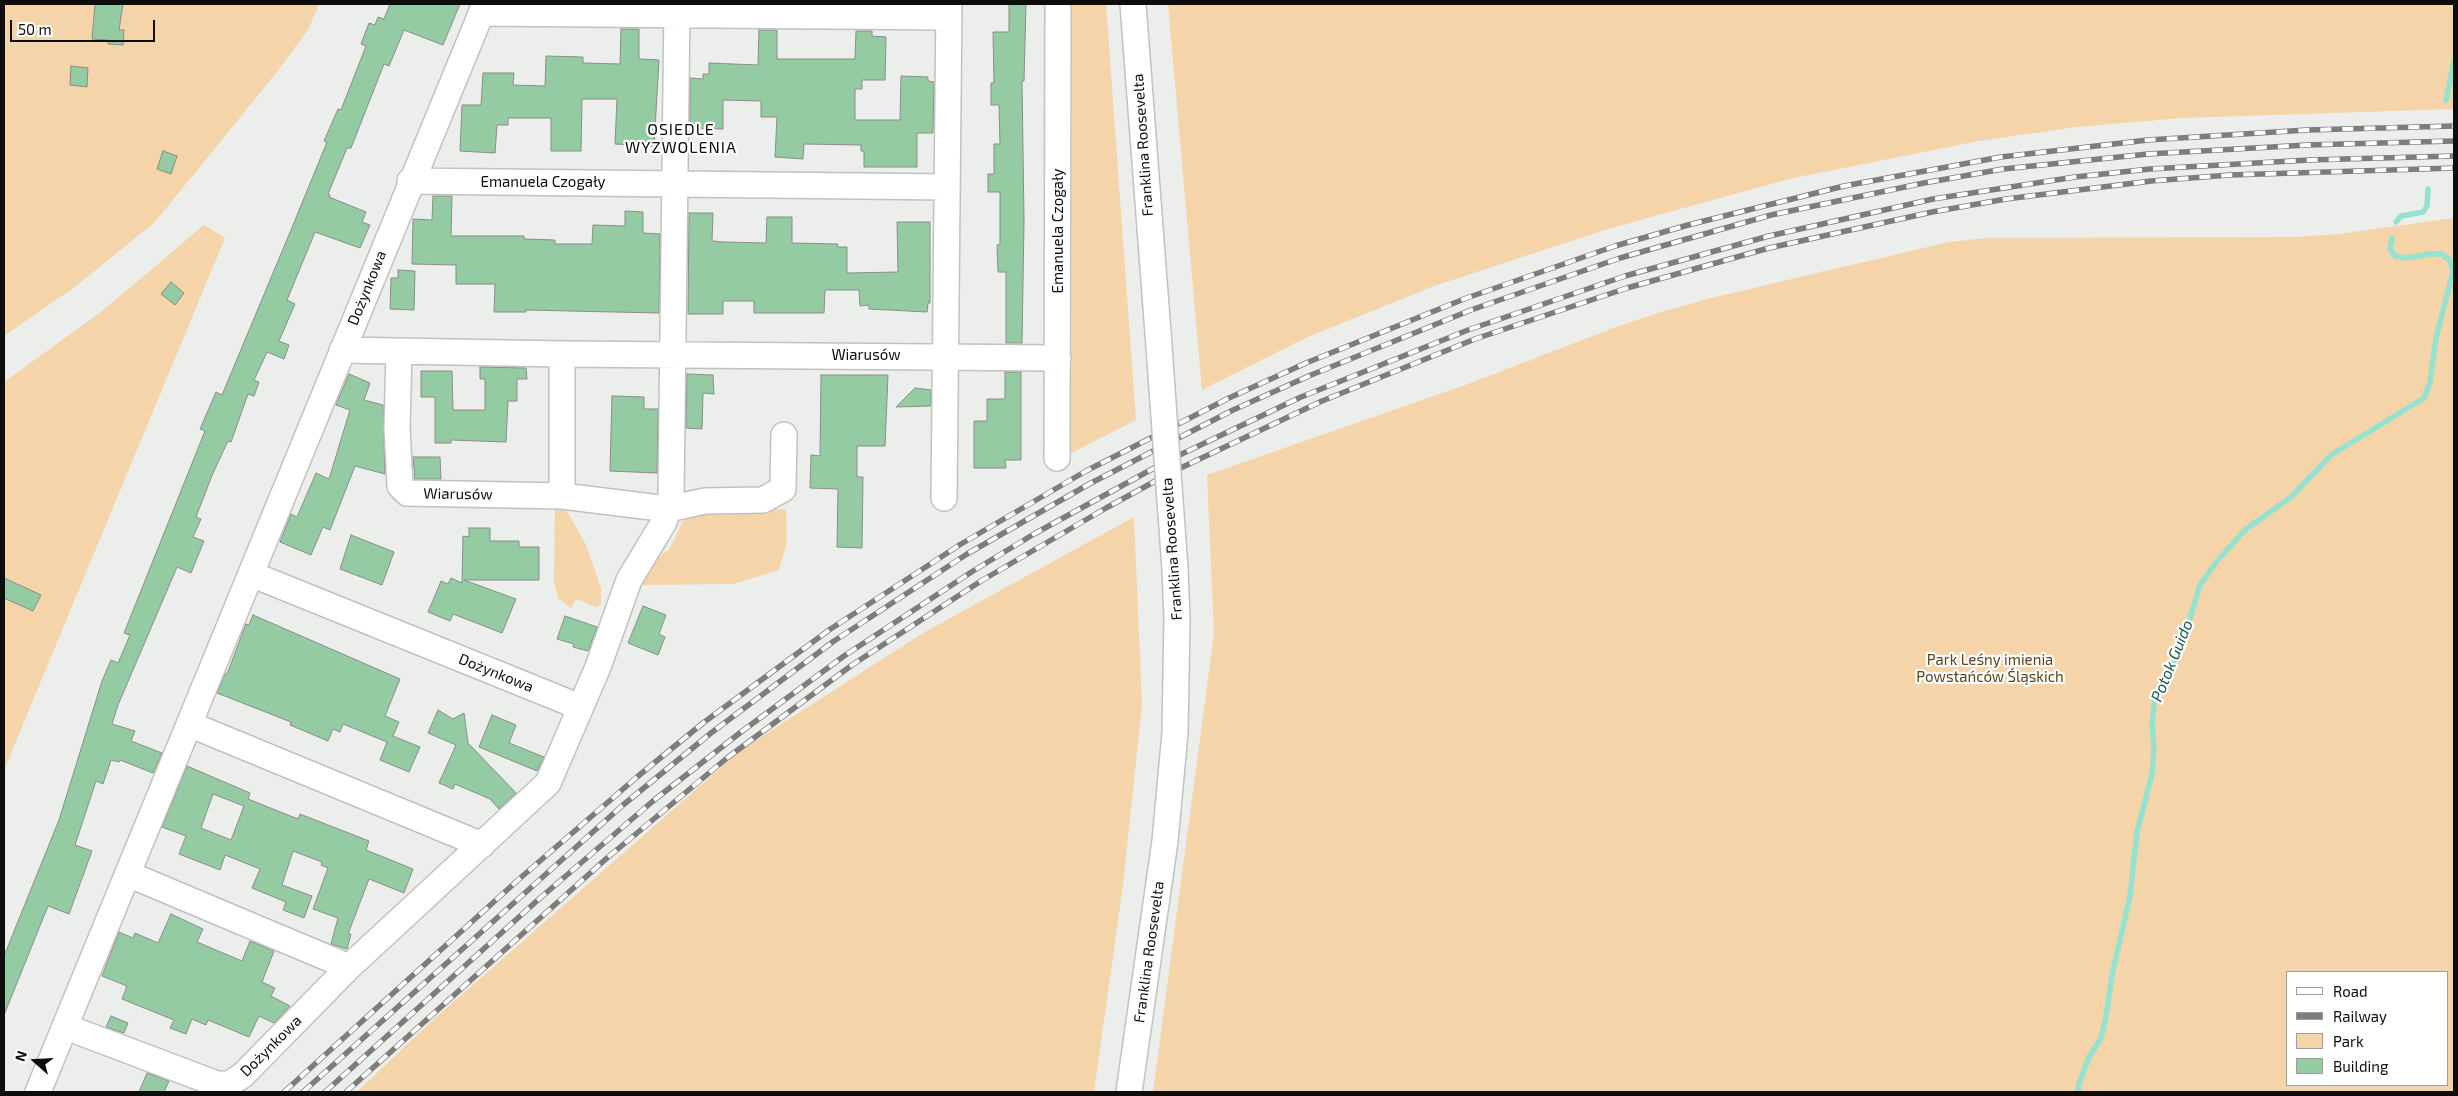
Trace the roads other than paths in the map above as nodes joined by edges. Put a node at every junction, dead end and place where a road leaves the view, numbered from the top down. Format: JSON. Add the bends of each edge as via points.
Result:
{"nodes":[{"id":1,"x":1058,"y":4,"type":"edge"},
{"id":2,"x":1133,"y":4,"type":"edge"},
{"id":3,"x":483,"y":8,"type":"edge"},
{"id":4,"x":677,"y":9,"type":"edge"},
{"id":5,"x":948,"y":10,"type":"edge"},
{"id":6,"x":410,"y":181,"type":"junction"},
{"id":7,"x":675,"y":184,"type":"junction"},
{"id":8,"x":947,"y":187,"type":"junction"},
{"id":9,"x":342,"y":350,"type":"junction"},
{"id":10,"x":400,"y":352,"type":"junction"},
{"id":11,"x":562,"y":354,"type":"junction"},
{"id":12,"x":674,"y":355,"type":"junction"},
{"id":13,"x":946,"y":356,"type":"junction"},
{"id":14,"x":1058,"y":358,"type":"junction"},
{"id":15,"x":784,"y":435,"type":"dead end"},
{"id":16,"x":1057,"y":458,"type":"dead end"},
{"id":17,"x":562,"y":496,"type":"junction"},
{"id":18,"x":944,"y":498,"type":"dead end"},
{"id":19,"x":668,"y":509,"type":"junction"},
{"id":20,"x":251,"y":574,"type":"junction"},
{"id":21,"x":580,"y":707,"type":"junction"},
{"id":22,"x":189,"y":724,"type":"junction"},
{"id":23,"x":482,"y":844,"type":"junction"},
{"id":24,"x":128,"y":874,"type":"junction"},
{"id":25,"x":349,"y":967,"type":"junction"},
{"id":26,"x":66,"y":1027,"type":"junction"},
{"id":27,"x":38,"y":1092,"type":"edge"},
{"id":28,"x":1129,"y":1092,"type":"edge"}],
"edges":[{"from":1,"to":14,"type":"street","name":"Emanuela Czogały"},
{"from":2,"to":28,"type":"street","name":"Franklina Roosevelta","bridge":true,"via":[[1178,618],[1176,733],[1165,841]]},
{"from":3,"to":4,"type":"street"},
{"from":3,"to":6,"type":"street","name":"Dożynkowa"},
{"from":4,"to":5,"type":"street"},
{"from":4,"to":7,"type":"street"},
{"from":5,"to":8,"type":"street"},
{"from":6,"to":7,"type":"street","name":"Emanuela Czogały"},
{"from":6,"to":9,"type":"street","name":"Dożynkowa"},
{"from":7,"to":8,"type":"street","name":"Emanuela Czogały"},
{"from":7,"to":12,"type":"street"},
{"from":8,"to":13,"type":"street"},
{"from":9,"to":10,"type":"street","name":"Wiarusów"},
{"from":9,"to":20,"type":"street","name":"Dożynkowa"},
{"from":10,"to":11,"type":"street","name":"Wiarusów"},
{"from":10,"to":17,"type":"street","name":"Wiarusów","via":[[398,447],[400,486],[407,493]]},
{"from":11,"to":12,"type":"street","name":"Wiarusów"},
{"from":11,"to":17,"type":"street"},
{"from":12,"to":13,"type":"street","name":"Wiarusów"},
{"from":12,"to":19,"type":"street","via":[[673,475]]},
{"from":13,"to":14,"type":"street","name":"Wiarusów"},
{"from":13,"to":18,"type":"street"},
{"from":14,"to":16,"type":"street","name":"Emanuela Czogały"},
{"from":15,"to":19,"type":"street","name":"Wiarusów","via":[[783,489],[774,496],[763,500],[705,501]]},
{"from":17,"to":19,"type":"street","name":"Wiarusów"},
{"from":19,"to":21,"type":"street","via":[[658,534],[629,580]]},
{"from":20,"to":21,"type":"street","name":"Dożynkowa"},
{"from":20,"to":22,"type":"street","name":"Dożynkowa"},
{"from":21,"to":23,"type":"street","name":"Dożynkowa","via":[[548,783]]},
{"from":22,"to":23,"type":"street"},
{"from":22,"to":24,"type":"street","name":"Dożynkowa"},
{"from":23,"to":25,"type":"street","name":"Dożynkowa"},
{"from":24,"to":25,"type":"street"},
{"from":24,"to":26,"type":"street","name":"Dożynkowa"},
{"from":25,"to":26,"type":"street","name":"Dożynkowa","via":[[243,1075],[230,1084],[217,1084]]},
{"from":26,"to":27,"type":"street","name":"Dożynkowa"}]}
